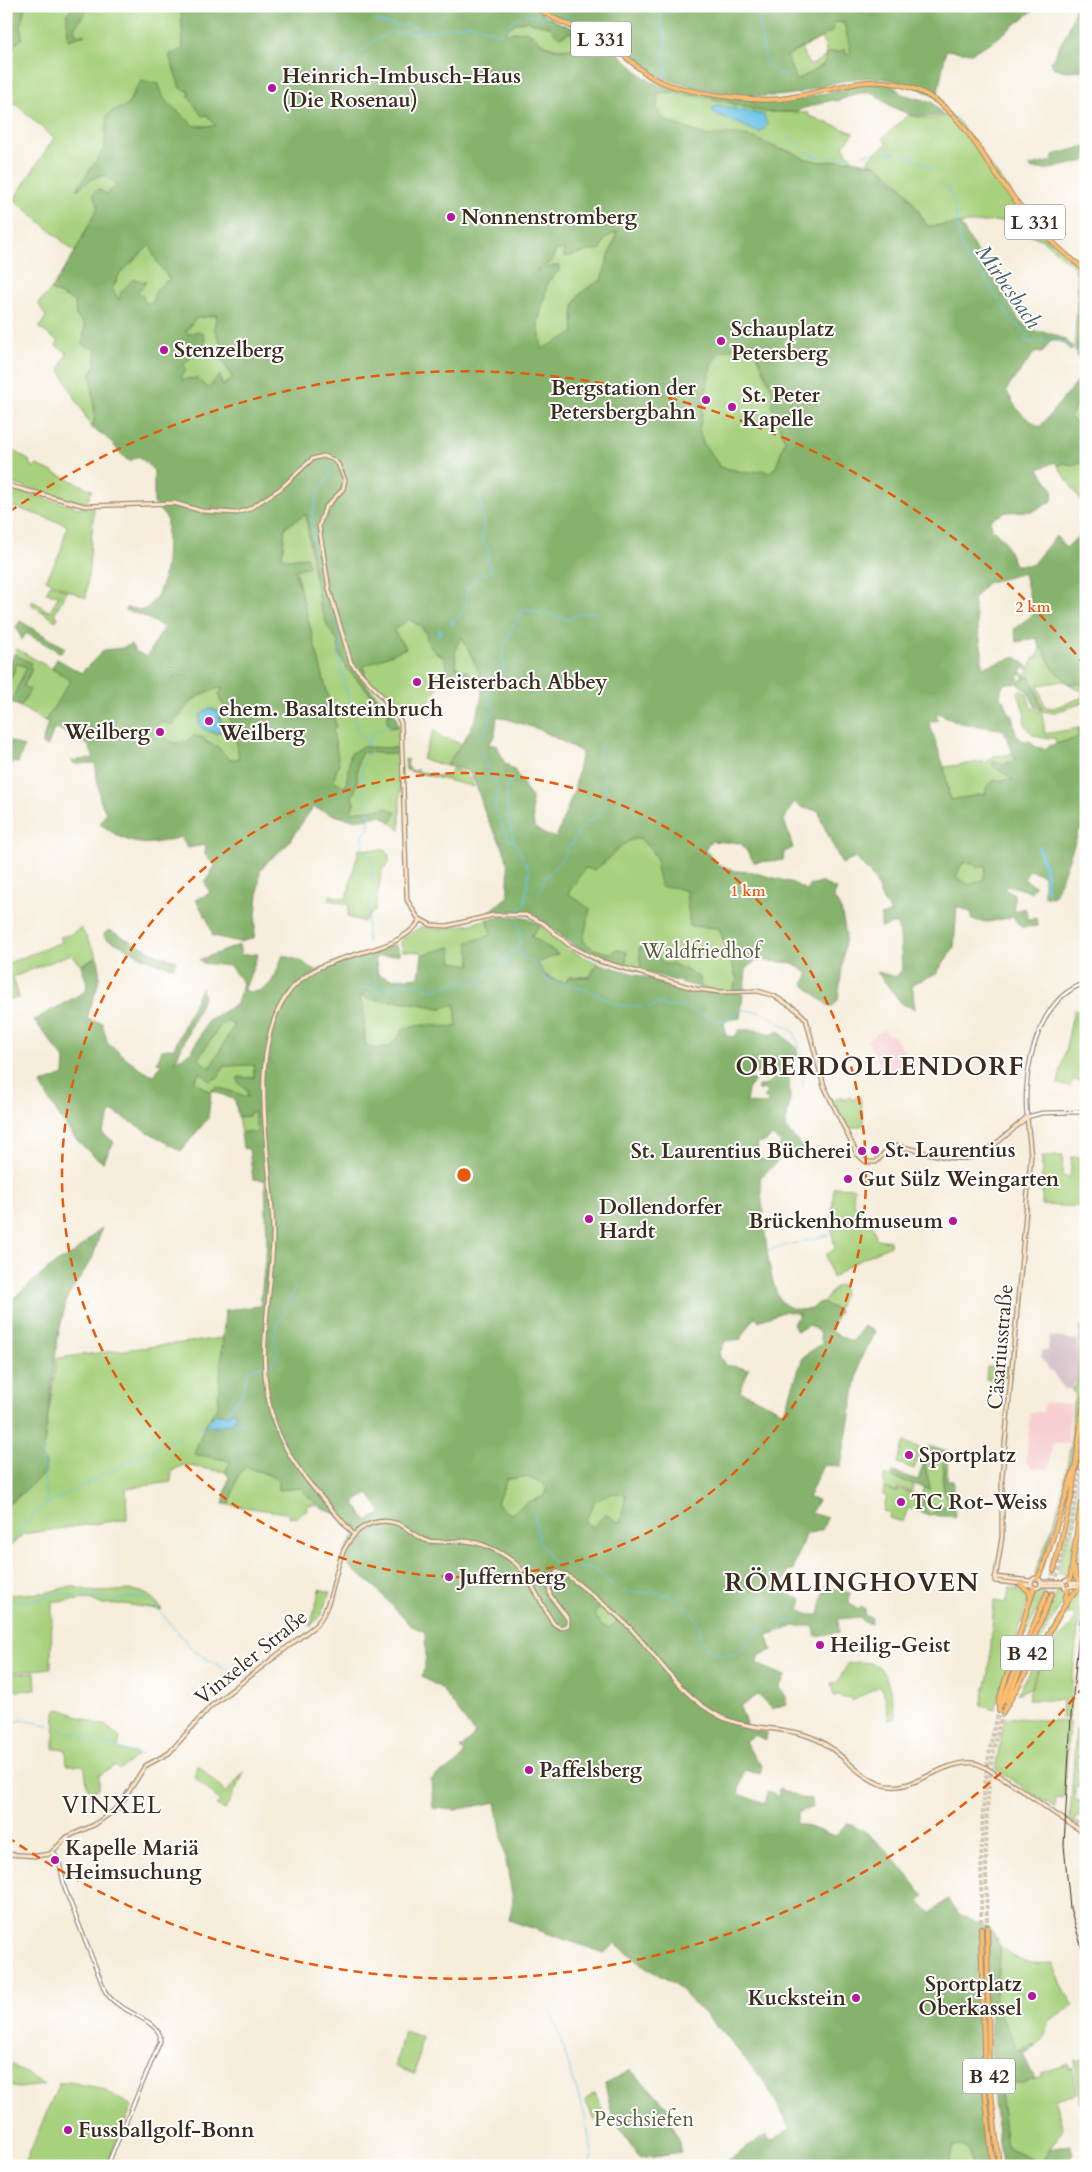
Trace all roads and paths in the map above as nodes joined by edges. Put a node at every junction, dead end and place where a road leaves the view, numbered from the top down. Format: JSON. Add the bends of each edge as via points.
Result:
{"nodes":[{"id":1,"x":536,"y":6,"type":"edge"},
{"id":2,"x":1086,"y":270,"type":"edge"},
{"id":3,"x":6,"y":485,"type":"edge"},
{"id":4,"x":421,"y":920,"type":"junction"},
{"id":5,"x":1086,"y":983,"type":"edge"},
{"id":6,"x":1086,"y":1112,"type":"edge"},
{"id":7,"x":1027,"y":1117,"type":"junction"},
{"id":8,"x":1019,"y":1124,"type":"junction"},
{"id":9,"x":1028,"y":1126,"type":"junction"},
{"id":10,"x":1086,"y":1386,"type":"edge"},
{"id":11,"x":1086,"y":1430,"type":"edge"},
{"id":12,"x":1080,"y":1467,"type":"junction"},
{"id":13,"x":1081,"y":1504,"type":"dead end"},
{"id":14,"x":354,"y":1535,"type":"junction"},
{"id":15,"x":1073,"y":1566,"type":"junction"},
{"id":16,"x":1054,"y":1570,"type":"tunnel mouth"},
{"id":17,"x":995,"y":1579,"type":"junction"},
{"id":18,"x":1040,"y":1582,"type":"junction"},
{"id":19,"x":1020,"y":1584,"type":"junction"},
{"id":20,"x":1032,"y":1584,"type":"junction"},
{"id":21,"x":1062,"y":1584,"type":"junction"},
{"id":22,"x":1071,"y":1584,"type":"junction"},
{"id":23,"x":1084,"y":1584,"type":"edge"},
{"id":24,"x":1049,"y":1594,"type":"tunnel mouth"},
{"id":25,"x":1030,"y":1602,"type":"junction"},
{"id":26,"x":1062,"y":1610,"type":"junction"},
{"id":27,"x":1001,"y":1711,"type":"junction"},
{"id":28,"x":1086,"y":1833,"type":"edge"},
{"id":29,"x":54,"y":1853,"type":"junction"},
{"id":30,"x":6,"y":1854,"type":"edge"},
{"id":31,"x":987,"y":1927,"type":"tunnel mouth"},
{"id":32,"x":981,"y":1928,"type":"tunnel mouth"},
{"id":33,"x":107,"y":2166,"type":"edge"},
{"id":34,"x":993,"y":2166,"type":"edge"},
{"id":35,"x":999,"y":2166,"type":"edge"}],
"edges":[{"from":1,"to":2,"type":"main road","number":"L 331","via":[[557,21],[603,40],[651,76],[676,86],[769,100],[869,81],[894,83],[923,93],[956,117],[1001,181],[1038,226]]},
{"from":3,"to":4,"type":"main road","via":[[85,506],[179,503],[206,512],[241,512],[280,489],[312,459],[326,456],[338,464],[344,486],[321,518],[318,530],[321,548],[329,589],[351,663],[394,710],[401,723],[407,900]]},
{"from":4,"to":8,"type":"main road","via":[[441,927],[493,915],[526,916],[543,923],[569,945],[600,961],[696,989],[732,993],[758,991],[774,996],[798,1010],[806,1020],[824,1086],[857,1154],[866,1162],[876,1162],[890,1147],[897,1146],[953,1158],[971,1157],[993,1145]]},
{"from":4,"to":14,"type":"main road","via":[[398,939],[327,962],[303,977],[282,1001],[269,1039],[266,1060],[265,1115],[273,1234],[264,1357],[268,1398],[274,1421],[291,1459]]},
{"from":5,"to":7,"type":"street","via":[[1061,996],[1041,1028],[1026,1076]]},
{"from":6,"to":7,"type":"street","via":[[1042,1113]]},
{"from":7,"to":8,"type":"main road"},
{"from":7,"to":9,"type":"main road","name":"Cäsariusstraße"},
{"from":8,"to":9,"type":"main road"},
{"from":9,"to":17,"type":"main road","name":"Cäsariusstraße","via":[[1031,1156],[1002,1478],[1002,1537]]},
{"from":10,"to":12,"type":"main road"},
{"from":11,"to":12,"type":"main road"},
{"from":12,"to":16,"type":"main road"},
{"from":12,"to":18,"type":"main road"},
{"from":13,"to":15,"type":"main road","number":"B 42"},
{"from":14,"to":28,"type":"main road","via":[[372,1523],[395,1523],[431,1542],[465,1541],[482,1545],[514,1563],[554,1624],[561,1628],[568,1625],[568,1619],[550,1595],[548,1580],[557,1572],[567,1575],[630,1628],[666,1672],[690,1694],[728,1720],[817,1739],[870,1779],[885,1785],[910,1783],[957,1764],[978,1764],[1012,1782],[1062,1820]]},
{"from":14,"to":29,"type":"main road","name":"Vinxeler Straße","via":[[344,1549],[327,1607],[316,1625],[218,1700],[169,1753],[145,1766],[119,1807],[92,1827],[67,1837]]},
{"from":15,"to":22,"type":"main road","number":"B 42"},
{"from":15,"to":23,"type":"main road","via":[[1076,1578]]},
{"from":17,"to":19,"type":"main road"},
{"from":17,"to":20,"type":"main road"},
{"from":18,"to":20,"type":"main road"},
{"from":18,"to":20,"type":"main road"},
{"from":18,"to":21,"type":"main road"},
{"from":19,"to":20,"type":"main road"},
{"from":19,"to":25,"type":"main road","via":[[1029,1591]]},
{"from":20,"to":25,"type":"main road","number":"B 42"},
{"from":21,"to":22,"type":"main road"},
{"from":21,"to":22,"type":"main road","via":[[1066,1579]]},
{"from":22,"to":23,"type":"main road"},
{"from":22,"to":26,"type":"main road","number":"B 42"},
{"from":23,"to":26,"type":"main road","number":"B 42"},
{"from":24,"to":27,"type":"main road","number":"B 42"},
{"from":25,"to":27,"type":"main road","number":"B 42","via":[[999,1701]]},
{"from":26,"to":27,"type":"main road","number":"B 42"},
{"from":29,"to":30,"type":"main road","via":[[37,1856]]},
{"from":29,"to":33,"type":"street","via":[[104,1991],[116,2004],[154,2027],[160,2035],[160,2042]]},
{"from":31,"to":35,"type":"main road","number":"B 42","via":[[989,2074]]},
{"from":32,"to":34,"type":"main road","number":"B 42","via":[[985,2090]]}]}
